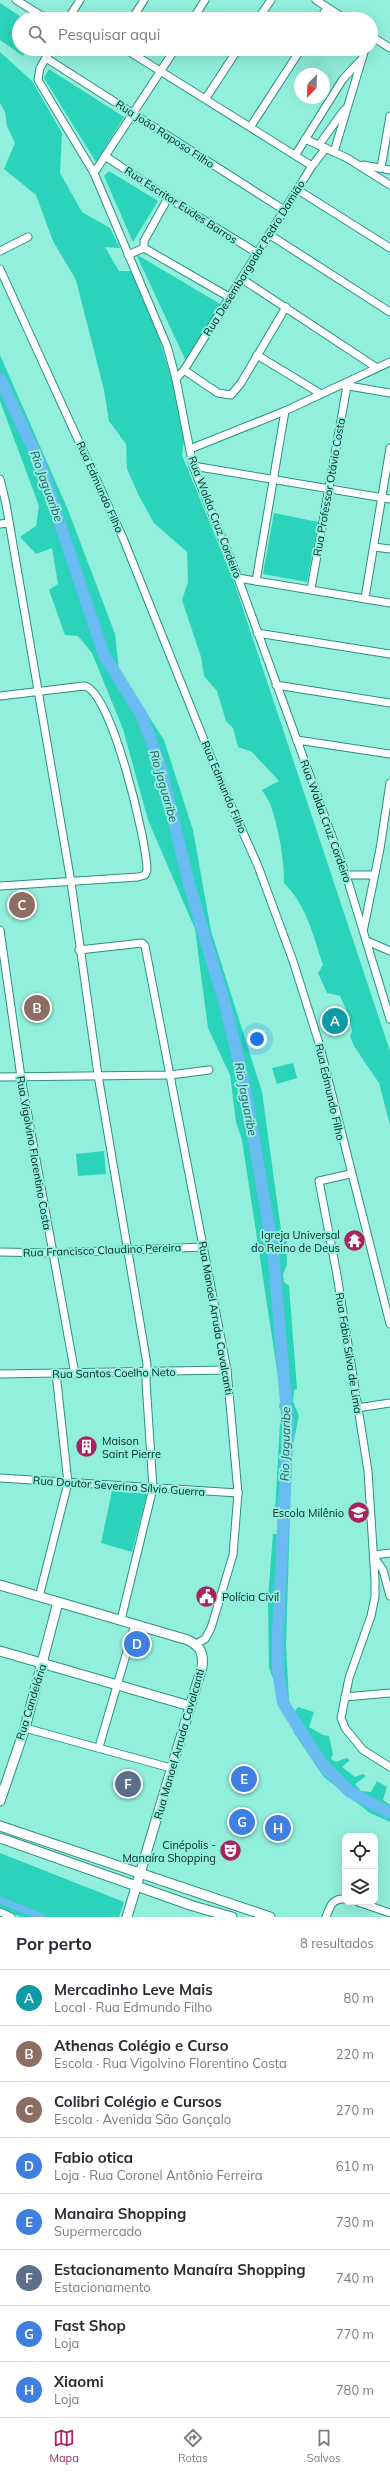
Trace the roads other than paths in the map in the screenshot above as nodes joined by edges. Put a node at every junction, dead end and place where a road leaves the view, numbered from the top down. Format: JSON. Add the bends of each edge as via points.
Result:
{"nodes":[{"id":1,"x":16,"y":0,"type":"edge"},
{"id":2,"x":80,"y":0,"type":"edge"},
{"id":3,"x":144,"y":0,"type":"edge"},
{"id":4,"x":205,"y":0,"type":"edge"},
{"id":5,"x":271,"y":0,"type":"edge"},
{"id":6,"x":316,"y":0,"type":"edge"},
{"id":7,"x":327,"y":8,"type":"junction"},
{"id":8,"x":36,"y":12,"type":"edge"},
{"id":9,"x":73,"y":12,"type":"edge"},
{"id":10,"x":136,"y":12,"type":"edge"},
{"id":11,"x":197,"y":12,"type":"edge"},
{"id":12,"x":263,"y":12,"type":"edge"},
{"id":13,"x":324,"y":12,"type":"edge"},
{"id":14,"x":334,"y":12,"type":"edge"},
{"id":15,"x":378,"y":40,"type":"edge"},
{"id":16,"x":390,"y":48,"type":"edge"},
{"id":17,"x":137,"y":56,"type":"edge"},
{"id":18,"x":171,"y":56,"type":"edge"},
{"id":19,"x":233,"y":56,"type":"edge"},
{"id":20,"x":296,"y":56,"type":"edge"},
{"id":21,"x":362,"y":56,"type":"edge"},
{"id":22,"x":46,"y":58,"type":"joint"},
{"id":23,"x":360,"y":61,"type":"junction"},
{"id":24,"x":162,"y":71,"type":"junction"},
{"id":25,"x":206,"y":98,"type":"junction"},
{"id":26,"x":347,"y":105,"type":"junction"},
{"id":27,"x":134,"y":115,"type":"junction"},
{"id":28,"x":390,"y":116,"type":"edge"},
{"id":29,"x":251,"y":126,"type":"junction"},
{"id":30,"x":305,"y":139,"type":"junction"},
{"id":31,"x":322,"y":147,"type":"junction"},
{"id":32,"x":334,"y":152,"type":"junction"},
{"id":33,"x":296,"y":154,"type":"junction"},
{"id":34,"x":105,"y":156,"type":"junction"},
{"id":35,"x":359,"y":165,"type":"junction"},
{"id":36,"x":312,"y":166,"type":"junction"},
{"id":37,"x":381,"y":168,"type":"junction"},
{"id":38,"x":390,"y":170,"type":"edge"},
{"id":39,"x":94,"y":173,"type":"junction"},
{"id":40,"x":390,"y":185,"type":"edge"},
{"id":41,"x":298,"y":190,"type":"junction"},
{"id":42,"x":168,"y":198,"type":"junction"},
{"id":43,"x":284,"y":210,"type":"junction"},
{"id":44,"x":270,"y":235,"type":"junction"},
{"id":45,"x":28,"y":237,"type":"dead end"},
{"id":46,"x":144,"y":248,"type":"junction"},
{"id":47,"x":390,"y":248,"type":"edge"},
{"id":48,"x":0,"y":251,"type":"edge"},
{"id":49,"x":257,"y":253,"type":"junction"},
{"id":50,"x":128,"y":255,"type":"junction"},
{"id":51,"x":0,"y":270,"type":"edge"},
{"id":52,"x":242,"y":279,"type":"junction"},
{"id":53,"x":229,"y":297,"type":"junction"},
{"id":54,"x":286,"y":307,"type":"junction"},
{"id":55,"x":390,"y":312,"type":"edge"},
{"id":56,"x":257,"y":354,"type":"junction"},
{"id":57,"x":390,"y":362,"type":"edge"},
{"id":58,"x":377,"y":368,"type":"junction"},
{"id":59,"x":184,"y":370,"type":"junction"},
{"id":60,"x":176,"y":379,"type":"junction"},
{"id":61,"x":344,"y":385,"type":"junction"},
{"id":62,"x":321,"y":394,"type":"junction"},
{"id":63,"x":390,"y":394,"type":"edge"},
{"id":64,"x":285,"y":411,"type":"junction"},
{"id":65,"x":390,"y":448,"type":"edge"},
{"id":66,"x":190,"y":449,"type":"junction"},
{"id":67,"x":193,"y":466,"type":"junction"},
{"id":68,"x":273,"y":479,"type":"junction"},
{"id":69,"x":0,"y":481,"type":"edge"},
{"id":70,"x":329,"y":488,"type":"junction"},
{"id":71,"x":382,"y":497,"type":"junction"},
{"id":72,"x":390,"y":499,"type":"edge"},
{"id":73,"x":9,"y":523,"type":"junction"},
{"id":74,"x":0,"y":524,"type":"edge"},
{"id":75,"x":374,"y":546,"type":"junction"},
{"id":76,"x":390,"y":549,"type":"edge"},
{"id":77,"x":238,"y":578,"type":"junction"},
{"id":78,"x":256,"y":581,"type":"junction"},
{"id":79,"x":311,"y":589,"type":"junction"},
{"id":80,"x":365,"y":598,"type":"junction"},
{"id":81,"x":390,"y":603,"type":"edge"},
{"id":82,"x":257,"y":633,"type":"junction"},
{"id":83,"x":390,"y":654,"type":"edge"},
{"id":84,"x":276,"y":685,"type":"junction"},
{"id":85,"x":38,"y":693,"type":"junction"},
{"id":86,"x":0,"y":696,"type":"edge"},
{"id":87,"x":390,"y":703,"type":"edge"},
{"id":88,"x":297,"y":740,"type":"junction"},
{"id":89,"x":390,"y":754,"type":"edge"},
{"id":90,"x":390,"y":783,"type":"edge"},
{"id":91,"x":346,"y":875,"type":"junction"},
{"id":92,"x":374,"y":876,"type":"junction"},
{"id":93,"x":71,"y":882,"type":"junction"},
{"id":94,"x":0,"y":886,"type":"edge"},
{"id":95,"x":0,"y":930,"type":"edge"},
{"id":96,"x":363,"y":930,"type":"junction"},
{"id":97,"x":367,"y":941,"type":"junction"},
{"id":98,"x":79,"y":950,"type":"junction"},
{"id":99,"x":390,"y":951,"type":"edge"},
{"id":100,"x":390,"y":1019,"type":"edge"},
{"id":101,"x":209,"y":1070,"type":"dead end"},
{"id":102,"x":98,"y":1075,"type":"junction"},
{"id":103,"x":170,"y":1075,"type":"junction"},
{"id":104,"x":0,"y":1077,"type":"edge"},
{"id":105,"x":21,"y":1077,"type":"junction"},
{"id":106,"x":350,"y":1174,"type":"junction"},
{"id":107,"x":204,"y":1247,"type":"junction"},
{"id":108,"x":128,"y":1250,"type":"junction"},
{"id":109,"x":0,"y":1252,"type":"edge"},
{"id":110,"x":52,"y":1253,"type":"junction"},
{"id":111,"x":390,"y":1324,"type":"edge"},
{"id":112,"x":227,"y":1370,"type":"junction"},
{"id":113,"x":56,"y":1373,"type":"junction"},
{"id":114,"x":147,"y":1373,"type":"junction"},
{"id":115,"x":0,"y":1374,"type":"edge"},
{"id":116,"x":75,"y":1374,"type":"junction"},
{"id":117,"x":390,"y":1403,"type":"edge"},
{"id":118,"x":357,"y":1408,"type":"junction"},
{"id":119,"x":0,"y":1478,"type":"edge"},
{"id":120,"x":68,"y":1483,"type":"junction"},
{"id":121,"x":153,"y":1488,"type":"junction"},
{"id":122,"x":238,"y":1493,"type":"junction"},
{"id":123,"x":390,"y":1553,"type":"edge"},
{"id":124,"x":374,"y":1556,"type":"junction"},
{"id":125,"x":0,"y":1585,"type":"edge"},
{"id":126,"x":390,"y":1596,"type":"edge"},
{"id":127,"x":39,"y":1597,"type":"junction"},
{"id":128,"x":58,"y":1602,"type":"junction"},
{"id":129,"x":121,"y":1620,"type":"junction"},
{"id":130,"x":135,"y":1624,"type":"junction"},
{"id":131,"x":196,"y":1644,"type":"junction"},
{"id":132,"x":0,"y":1651,"type":"edge"},
{"id":133,"x":43,"y":1664,"type":"junction"},
{"id":134,"x":117,"y":1685,"type":"junction"},
{"id":135,"x":390,"y":1693,"type":"edge"},
{"id":136,"x":345,"y":1697,"type":"junction"},
{"id":137,"x":190,"y":1706,"type":"junction"},
{"id":138,"x":25,"y":1728,"type":"junction"},
{"id":139,"x":99,"y":1747,"type":"junction"},
{"id":140,"x":171,"y":1768,"type":"junction"},
{"id":141,"x":390,"y":1768,"type":"edge"},
{"id":142,"x":0,"y":1801,"type":"edge"},
{"id":143,"x":0,"y":1826,"type":"edge"},
{"id":144,"x":0,"y":1838,"type":"edge"},
{"id":145,"x":142,"y":1875,"type":"junction"},
{"id":146,"x":138,"y":1887,"type":"junction"},
{"id":147,"x":342,"y":1899,"type":"edge"},
{"id":148,"x":366,"y":1905,"type":"edge"},
{"id":149,"x":1,"y":1913,"type":"edge"},
{"id":150,"x":390,"y":1914,"type":"edge"},
{"id":151,"x":11,"y":1917,"type":"edge"},
{"id":152,"x":127,"y":1917,"type":"edge"},
{"id":153,"x":232,"y":1917,"type":"edge"},
{"id":154,"x":270,"y":1917,"type":"edge"},
{"id":155,"x":326,"y":1917,"type":"edge"}],
"edges":[{"from":1,"to":8,"type":"street"},
{"from":2,"to":9,"type":"street"},
{"from":3,"to":10,"type":"street"},
{"from":4,"to":11,"type":"street"},
{"from":5,"to":12,"type":"street"},
{"from":6,"to":7,"type":"street"},
{"from":7,"to":13,"type":"street"},
{"from":7,"to":14,"type":"street"},
{"from":15,"to":16,"type":"street"},
{"from":17,"to":24,"type":"street"},
{"from":18,"to":24,"type":"street"},
{"from":19,"to":25,"type":"street"},
{"from":20,"to":29,"type":"street"},
{"from":21,"to":23,"type":"street"},
{"from":22,"to":27,"type":"street","name":"Rua João Raposo Filho"},
{"from":22,"to":39,"type":"street","name":"Rua Walda Cruz Cordeiro","via":[[38,77]]},
{"from":23,"to":26,"type":"street"},
{"from":23,"to":30,"type":"street","via":[[343,79]]},
{"from":24,"to":25,"type":"street"},
{"from":24,"to":27,"type":"street"},
{"from":25,"to":29,"type":"street"},
{"from":26,"to":31,"type":"street","name":"Rua Desembargador Pedro Damião"},
{"from":26,"to":32,"type":"street"},
{"from":27,"to":34,"type":"street"},
{"from":27,"to":43,"type":"street","name":"Rua João Raposo Filho"},
{"from":28,"to":37,"type":"street"},
{"from":29,"to":33,"type":"street"},
{"from":30,"to":31,"type":"street"},
{"from":30,"to":33,"type":"street"},
{"from":31,"to":32,"type":"street"},
{"from":31,"to":36,"type":"street","name":"Rua Desembargador Pedro Damião"},
{"from":32,"to":35,"type":"street"},
{"from":33,"to":36,"type":"street"},
{"from":34,"to":39,"type":"street"},
{"from":34,"to":42,"type":"street","name":"Rua Escritor Eudes Barros"},
{"from":35,"to":37,"type":"street"},
{"from":35,"to":40,"type":"street"},
{"from":36,"to":41,"type":"street","name":"Rua Desembargador Pedro Damião"},
{"from":37,"to":38,"type":"street"},
{"from":39,"to":50,"type":"street","name":"Rua Walda Cruz Cordeiro"},
{"from":41,"to":43,"type":"street","name":"Rua Desembargador Pedro Damião"},
{"from":41,"to":47,"type":"street"},
{"from":42,"to":46,"type":"street","via":[[144,241]]},
{"from":42,"to":49,"type":"street","name":"Rua Escritor Eudes Barros"},
{"from":43,"to":44,"type":"street","name":"Rua Desembargador Pedro Damião"},
{"from":44,"to":49,"type":"street","name":"Rua Desembargador Pedro Damião"},
{"from":44,"to":55,"type":"street"},
{"from":45,"to":48,"type":"street"},
{"from":46,"to":50,"type":"street"},
{"from":46,"to":53,"type":"street"},
{"from":49,"to":52,"type":"street","name":"Rua Desembargador Pedro Damião"},
{"from":50,"to":60,"type":"street","name":"Rua Walda Cruz Cordeiro","via":[[166,346]]},
{"from":51,"to":106,"type":"street","name":"Rua Edmundo Filho","via":[[123,538],[224,790],[258,866],[304,992]]},
{"from":52,"to":53,"type":"street","name":"Rua Desembargador Pedro Damião"},
{"from":52,"to":54,"type":"street"},
{"from":53,"to":59,"type":"street","name":"Rua Desembargador Pedro Damião"},
{"from":54,"to":56,"type":"street"},
{"from":54,"to":58,"type":"street"},
{"from":56,"to":59,"type":"street","via":[[241,383],[231,395],[218,393]]},
{"from":56,"to":62,"type":"street"},
{"from":57,"to":58,"type":"street"},
{"from":58,"to":61,"type":"street"},
{"from":59,"to":60,"type":"street","name":"Rua Desembargador Pedro Damião"},
{"from":60,"to":66,"type":"street","name":"Rua Walda Cruz Cordeiro"},
{"from":61,"to":62,"type":"street"},
{"from":61,"to":63,"type":"street"},
{"from":61,"to":70,"type":"street","name":"Rua Professor Otávio Costa"},
{"from":62,"to":64,"type":"street"},
{"from":64,"to":66,"type":"street"},
{"from":64,"to":68,"type":"street"},
{"from":65,"to":71,"type":"street"},
{"from":66,"to":67,"type":"street","name":"Rua Walda Cruz Cordeiro"},
{"from":67,"to":68,"type":"street"},
{"from":67,"to":77,"type":"street","name":"Rua Walda Cruz Cordeiro"},
{"from":68,"to":70,"type":"street"},
{"from":68,"to":78,"type":"street"},
{"from":69,"to":73,"type":"street"},
{"from":70,"to":71,"type":"street"},
{"from":70,"to":79,"type":"street","name":"Rua Professor Otávio Costa"},
{"from":71,"to":72,"type":"street"},
{"from":71,"to":75,"type":"street"},
{"from":73,"to":74,"type":"street"},
{"from":73,"to":85,"type":"street"},
{"from":75,"to":76,"type":"street"},
{"from":75,"to":80,"type":"street"},
{"from":77,"to":78,"type":"street"},
{"from":77,"to":82,"type":"street","name":"Rua Walda Cruz Cordeiro"},
{"from":78,"to":79,"type":"street"},
{"from":79,"to":80,"type":"street"},
{"from":80,"to":81,"type":"street"},
{"from":82,"to":83,"type":"street"},
{"from":82,"to":84,"type":"street","name":"Rua Walda Cruz Cordeiro"},
{"from":84,"to":87,"type":"street"},
{"from":84,"to":88,"type":"street","name":"Rua Walda Cruz Cordeiro"},
{"from":85,"to":86,"type":"street"},
{"from":85,"to":93,"type":"street"},
{"from":85,"to":93,"type":"street","via":[[78,687],[90,688],[99,698],[126,767],[147,866],[145,875],[133,878]]},
{"from":88,"to":89,"type":"street"},
{"from":88,"to":91,"type":"street","name":"Rua Walda Cruz Cordeiro"},
{"from":90,"to":92,"type":"street"},
{"from":91,"to":92,"type":"street"},
{"from":91,"to":96,"type":"street","name":"Rua Walda Cruz Cordeiro"},
{"from":92,"to":96,"type":"street"},
{"from":93,"to":94,"type":"street"},
{"from":93,"to":98,"type":"street"},
{"from":95,"to":105,"type":"street","name":"Rua Vigolvino Florentino Costa"},
{"from":96,"to":97,"type":"street","name":"Rua Walda Cruz Cordeiro"},
{"from":97,"to":99,"type":"street"},
{"from":97,"to":100,"type":"street","name":"Rua Walda Cruz Cordeiro"},
{"from":98,"to":102,"type":"street"},
{"from":98,"to":103,"type":"street","name":"Rua Manoel Arruda Cavalcanti","via":[[139,942],[145,946]]},
{"from":101,"to":103,"type":"street"},
{"from":102,"to":103,"type":"street"},
{"from":102,"to":105,"type":"street"},
{"from":102,"to":108,"type":"street"},
{"from":103,"to":107,"type":"street","name":"Rua Manoel Arruda Cavalcanti"},
{"from":104,"to":105,"type":"street"},
{"from":105,"to":110,"type":"street","name":"Rua Vigolvino Florentino Costa"},
{"from":106,"to":111,"type":"street","name":"Rua Edmundo Filho"},
{"from":106,"to":118,"type":"street","name":"Rua Fábio Silva de Lima","via":[[319,1181],[337,1275]]},
{"from":107,"to":108,"type":"street","name":"Rua Francisco Claudino Pereira"},
{"from":107,"to":112,"type":"street","name":"Rua Manoel Arruda Cavalcanti"},
{"from":108,"to":110,"type":"street","name":"Rua Francisco Claudino Pereira"},
{"from":108,"to":114,"type":"street"},
{"from":109,"to":110,"type":"street","name":"Rua Francisco Claudino Pereira"},
{"from":110,"to":116,"type":"street","name":"Rua Vigolvino Florentino Costa"},
{"from":112,"to":114,"type":"street","name":"Rua Santos Coelho Neto"},
{"from":112,"to":122,"type":"street","name":"Rua Manoel Arruda Cavalcanti"},
{"from":113,"to":115,"type":"street","name":"Rua Santos Coelho Neto"},
{"from":113,"to":116,"type":"street","name":"Rua Santos Coelho Neto"},
{"from":113,"to":120,"type":"street"},
{"from":114,"to":116,"type":"street","name":"Rua Santos Coelho Neto"},
{"from":114,"to":121,"type":"street"},
{"from":117,"to":118,"type":"street"},
{"from":118,"to":124,"type":"street","name":"Rua Fábio Silva de Lima","via":[[368,1471]]},
{"from":119,"to":120,"type":"street","name":"Rua Doutor Severino Sílvio Guerra"},
{"from":120,"to":121,"type":"street","name":"Rua Doutor Severino Sílvio Guerra"},
{"from":120,"to":127,"type":"street"},
{"from":121,"to":122,"type":"street","name":"Rua Doutor Severino Sílvio Guerra"},
{"from":121,"to":129,"type":"street"},
{"from":122,"to":131,"type":"street","name":"Rua Manoel Arruda Cavalcanti","via":[[233,1555],[209,1634]]},
{"from":123,"to":124,"type":"street"},
{"from":124,"to":126,"type":"street","name":"Rua Fábio Silva de Lima","via":[[383,1570]]},
{"from":124,"to":136,"type":"street","name":"Rua Fábio Silva de Lima","via":[[375,1597]]},
{"from":125,"to":127,"type":"main road"},
{"from":127,"to":128,"type":"main road"},
{"from":128,"to":129,"type":"main road"},
{"from":128,"to":133,"type":"main road","name":"Rua Candelária"},
{"from":129,"to":130,"type":"main road"},
{"from":130,"to":131,"type":"main road"},
{"from":130,"to":134,"type":"street"},
{"from":131,"to":137,"type":"main road","name":"Rua Manoel Arruda Cavalcanti","via":[[203,1662]]},
{"from":132,"to":133,"type":"main road"},
{"from":133,"to":134,"type":"main road"},
{"from":133,"to":138,"type":"main road","name":"Rua Candelária"},
{"from":134,"to":137,"type":"main road"},
{"from":134,"to":139,"type":"street"},
{"from":135,"to":136,"type":"street"},
{"from":136,"to":141,"type":"street","name":"Rua Fábio Silva de Lima","via":[[341,1712],[345,1728],[371,1757]]},
{"from":137,"to":140,"type":"main road","name":"Rua Manoel Arruda Cavalcanti"},
{"from":138,"to":139,"type":"street"},
{"from":138,"to":142,"type":"main road","name":"Rua Candelária"},
{"from":139,"to":140,"type":"street"},
{"from":140,"to":145,"type":"main road","name":"Rua Manoel Arruda Cavalcanti"},
{"from":143,"to":145,"type":"main road"},
{"from":144,"to":146,"type":"main road"},
{"from":145,"to":146,"type":"main road","name":"Rua Manoel Arruda Cavalcanti"},
{"from":145,"to":154,"type":"main road"},
{"from":146,"to":152,"type":"main road","name":"Rua Manoel Arruda Cavalcanti"},
{"from":146,"to":153,"type":"main road"},
{"from":147,"to":155,"type":"street","via":[[335,1900]]},
{"from":148,"to":150,"type":"street"},
{"from":149,"to":151,"type":"street"}]}
